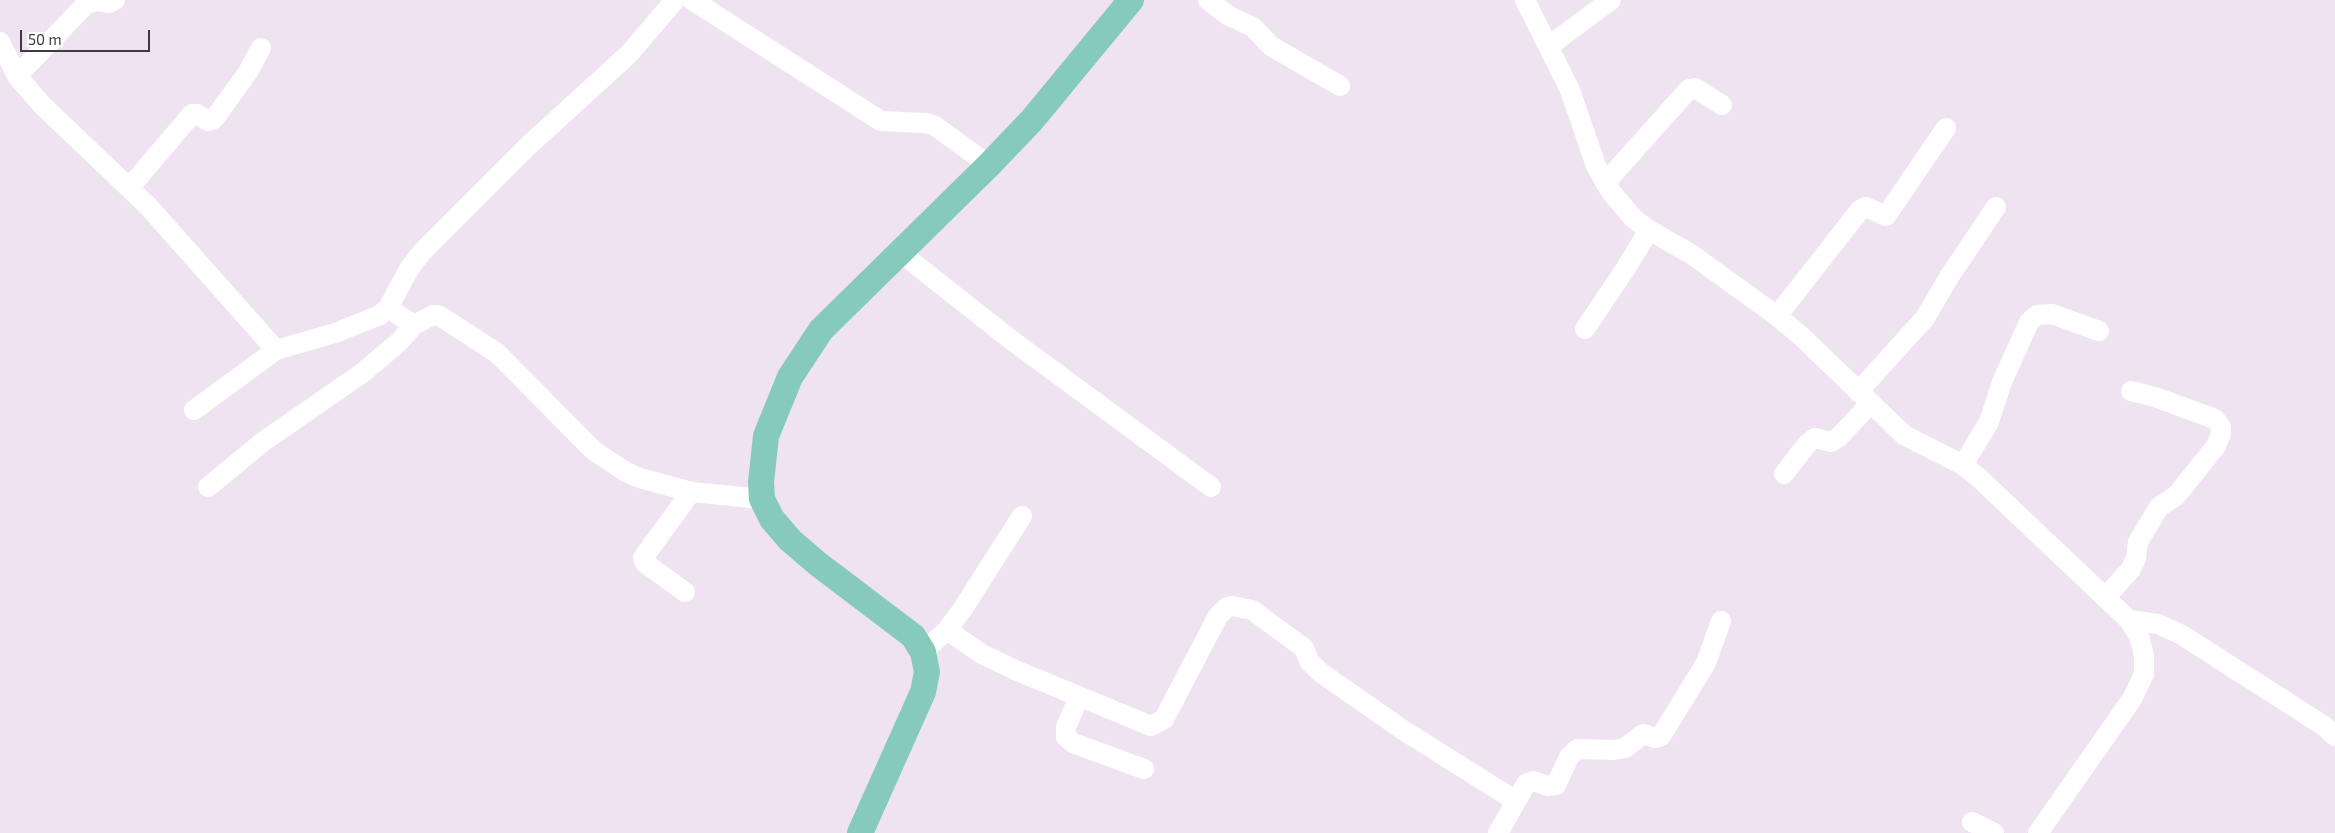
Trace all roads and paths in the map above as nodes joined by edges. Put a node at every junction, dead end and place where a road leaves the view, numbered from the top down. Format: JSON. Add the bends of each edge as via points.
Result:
{"nodes":[{"id":1,"x":115,"y":0,"type":"edge"},
{"id":2,"x":676,"y":0,"type":"edge"},
{"id":3,"x":692,"y":0,"type":"edge"},
{"id":4,"x":1131,"y":0,"type":"edge"},
{"id":5,"x":1208,"y":0,"type":"edge"},
{"id":6,"x":1525,"y":0,"type":"edge"},
{"id":7,"x":1611,"y":0,"type":"edge"},
{"id":8,"x":0,"y":42,"type":"edge"},
{"id":9,"x":1549,"y":46,"type":"junction"},
{"id":10,"x":261,"y":48,"type":"dead end"},
{"id":11,"x":17,"y":76,"type":"junction"},
{"id":12,"x":1340,"y":86,"type":"dead end"},
{"id":13,"x":1722,"y":105,"type":"dead end"},
{"id":14,"x":1946,"y":128,"type":"dead end"},
{"id":15,"x":989,"y":165,"type":"junction"},
{"id":16,"x":1606,"y":183,"type":"junction"},
{"id":17,"x":130,"y":187,"type":"junction"},
{"id":18,"x":1996,"y":208,"type":"dead end"},
{"id":19,"x":1649,"y":230,"type":"junction"},
{"id":20,"x":901,"y":253,"type":"junction"},
{"id":21,"x":388,"y":308,"type":"junction"},
{"id":22,"x":1777,"y":316,"type":"junction"},
{"id":23,"x":414,"y":324,"type":"junction"},
{"id":24,"x":1585,"y":330,"type":"dead end"},
{"id":25,"x":2099,"y":331,"type":"dead end"},
{"id":26,"x":276,"y":350,"type":"junction"},
{"id":27,"x":2131,"y":391,"type":"dead end"},
{"id":28,"x":1864,"y":398,"type":"junction"},
{"id":29,"x":194,"y":410,"type":"dead end"},
{"id":30,"x":1963,"y":466,"type":"junction"},
{"id":31,"x":1784,"y":474,"type":"dead end"},
{"id":32,"x":1211,"y":487,"type":"dead end"},
{"id":33,"x":208,"y":488,"type":"dead end"},
{"id":34,"x":691,"y":492,"type":"junction"},
{"id":35,"x":762,"y":499,"type":"junction"},
{"id":36,"x":1022,"y":516,"type":"dead end"},
{"id":37,"x":686,"y":592,"type":"dead end"},
{"id":38,"x":2105,"y":598,"type":"junction"},
{"id":39,"x":2130,"y":620,"type":"junction"},
{"id":40,"x":1721,"y":621,"type":"dead end"},
{"id":41,"x":947,"y":630,"type":"junction"},
{"id":42,"x":923,"y":652,"type":"junction"},
{"id":43,"x":1079,"y":697,"type":"junction"},
{"id":44,"x":2335,"y":736,"type":"edge"},
{"id":45,"x":1144,"y":769,"type":"dead end"},
{"id":46,"x":1516,"y":800,"type":"junction"},
{"id":47,"x":1972,"y":822,"type":"dead end"},
{"id":48,"x":860,"y":833,"type":"edge"},
{"id":49,"x":1498,"y":833,"type":"edge"},
{"id":50,"x":1994,"y":833,"type":"edge"},
{"id":51,"x":2038,"y":833,"type":"edge"}],
"edges":[{"from":1,"to":11,"type":"street","via":[[86,4]]},
{"from":2,"to":21,"type":"street","via":[[629,54],[528,146],[422,252]]},
{"from":3,"to":15,"type":"street","via":[[882,121],[935,126]]},
{"from":4,"to":15,"type":"main road","via":[[1032,120]]},
{"from":5,"to":12,"type":"street","via":[[1229,16],[1253,27],[1271,46]]},
{"from":6,"to":9,"type":"street"},
{"from":7,"to":9,"type":"street"},
{"from":8,"to":11,"type":"street"},
{"from":9,"to":16,"type":"street","via":[[1570,90],[1596,166]]},
{"from":10,"to":17,"type":"street","via":[[214,119],[208,121],[192,114]]},
{"from":11,"to":17,"type":"street","via":[[70,133]]},
{"from":13,"to":16,"type":"street","via":[[1695,88],[1689,88]]},
{"from":14,"to":22,"type":"street","via":[[1886,216],[1866,206],[1860,210]]},
{"from":15,"to":20,"type":"main road"},
{"from":16,"to":19,"type":"street","via":[[1620,204]]},
{"from":17,"to":26,"type":"street"},
{"from":18,"to":28,"type":"street","via":[[1925,318]]},
{"from":19,"to":22,"type":"street","via":[[1691,254]]},
{"from":19,"to":24,"type":"street"},
{"from":20,"to":32,"type":"street"},
{"from":20,"to":35,"type":"main road","via":[[821,330],[790,377],[766,436]]},
{"from":21,"to":23,"type":"street"},
{"from":21,"to":26,"type":"street","via":[[380,315],[336,332]]},
{"from":22,"to":28,"type":"street"},
{"from":23,"to":33,"type":"street","via":[[361,374],[264,441]]},
{"from":23,"to":34,"type":"street","via":[[433,315],[440,316],[497,353],[594,451],[610,463],[640,478]]},
{"from":25,"to":30,"type":"street","via":[[2052,314],[2037,315],[2029,322],[2002,382],[1989,422]]},
{"from":26,"to":29,"type":"street"},
{"from":27,"to":38,"type":"street","via":[[2215,419],[2221,433],[2216,446],[2176,496],[2159,507],[2138,542],[2131,569]]},
{"from":28,"to":30,"type":"street","via":[[1915,442]]},
{"from":28,"to":31,"type":"street","via":[[1839,437],[1832,442],[1815,438]]},
{"from":30,"to":38,"type":"street"},
{"from":34,"to":35,"type":"street"},
{"from":34,"to":37,"type":"street","via":[[643,558],[645,563]]},
{"from":35,"to":42,"type":"main road","via":[[772,519],[790,540],[913,636]]},
{"from":36,"to":41,"type":"street"},
{"from":38,"to":39,"type":"street"},
{"from":39,"to":44,"type":"street","via":[[2158,624],[2182,635]]},
{"from":39,"to":51,"type":"street","via":[[2144,655],[2144,674],[2132,699]]},
{"from":40,"to":46,"type":"street","via":[[1706,663],[1661,736],[1654,738],[1644,734],[1625,748],[1612,750],[1577,748],[1569,757],[1556,785],[1529,782]]},
{"from":41,"to":42,"type":"street"},
{"from":41,"to":43,"type":"street","via":[[982,654]]},
{"from":42,"to":48,"type":"main road","via":[[927,672],[923,692]]},
{"from":43,"to":45,"type":"street","via":[[1066,727],[1066,736],[1073,743]]},
{"from":43,"to":46,"type":"street","via":[[1151,726],[1157,725],[1164,718],[1218,616],[1227,607],[1252,610],[1304,648],[1309,661],[1320,672],[1403,730]]},
{"from":46,"to":49,"type":"street"},
{"from":47,"to":50,"type":"street"}]}
